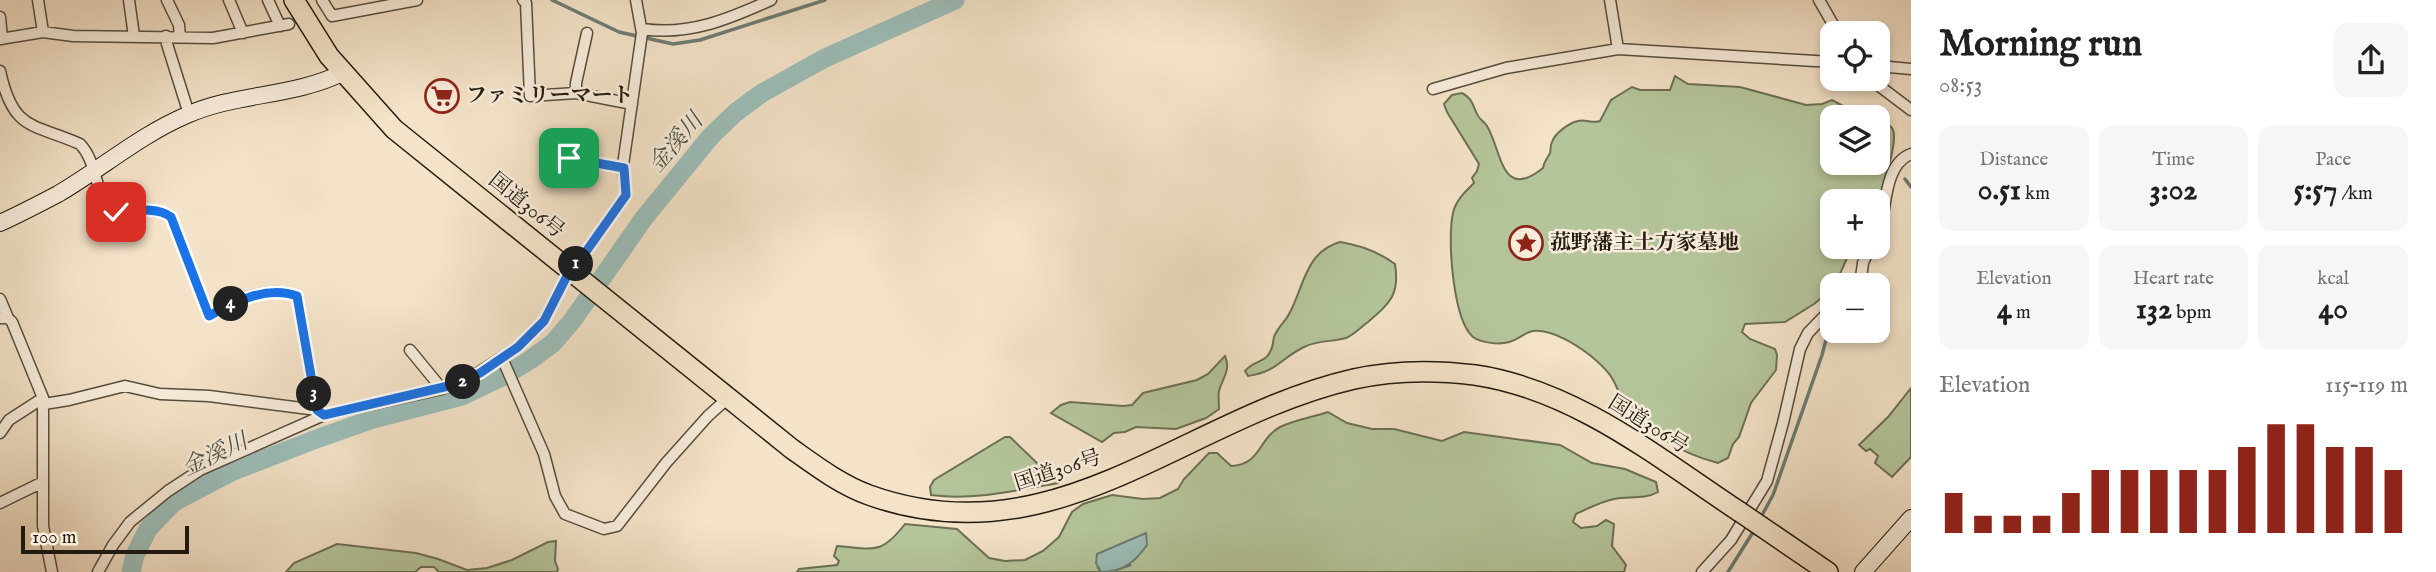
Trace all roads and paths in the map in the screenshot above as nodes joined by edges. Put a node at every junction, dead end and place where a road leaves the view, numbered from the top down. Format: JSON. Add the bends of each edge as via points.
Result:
{"nodes":[{"id":1,"x":38,"y":0,"type":"edge"},
{"id":2,"x":130,"y":0,"type":"edge"},
{"id":3,"x":167,"y":0,"type":"edge"},
{"id":4,"x":229,"y":0,"type":"edge"},
{"id":5,"x":268,"y":0,"type":"edge"},
{"id":6,"x":294,"y":0,"type":"edge"},
{"id":7,"x":322,"y":0,"type":"edge"},
{"id":8,"x":417,"y":0,"type":"edge"},
{"id":9,"x":523,"y":0,"type":"edge"},
{"id":10,"x":636,"y":0,"type":"edge"},
{"id":11,"x":771,"y":0,"type":"edge"},
{"id":12,"x":1610,"y":0,"type":"edge"},
{"id":13,"x":1819,"y":0,"type":"edge"},
{"id":14,"x":0,"y":17,"type":"edge"},
{"id":15,"x":1831,"y":21,"type":"edge"},
{"id":16,"x":642,"y":31,"type":"junction"},
{"id":17,"x":43,"y":32,"type":"junction"},
{"id":18,"x":243,"y":33,"type":"junction"},
{"id":19,"x":587,"y":33,"type":"dead end"},
{"id":20,"x":134,"y":36,"type":"junction"},
{"id":21,"x":166,"y":36,"type":"junction"},
{"id":22,"x":180,"y":37,"type":"junction"},
{"id":23,"x":1,"y":39,"type":"edge"},
{"id":24,"x":1618,"y":49,"type":"junction"},
{"id":25,"x":1820,"y":61,"type":"edge"},
{"id":26,"x":1890,"y":67,"type":"edge"},
{"id":27,"x":1911,"y":69,"type":"edge"},
{"id":28,"x":0,"y":71,"type":"edge"},
{"id":29,"x":342,"y":73,"type":"junction"},
{"id":30,"x":1433,"y":89,"type":"dead end"},
{"id":31,"x":1886,"y":91,"type":"edge"},
{"id":32,"x":576,"y":93,"type":"junction"},
{"id":33,"x":632,"y":104,"type":"junction"},
{"id":34,"x":1911,"y":110,"type":"edge"},
{"id":35,"x":189,"y":114,"type":"junction"},
{"id":36,"x":1911,"y":154,"type":"edge"},
{"id":37,"x":569,"y":158,"type":"dead end"},
{"id":38,"x":624,"y":168,"type":"junction"},
{"id":39,"x":94,"y":170,"type":"junction"},
{"id":40,"x":1889,"y":189,"type":"edge"},
{"id":41,"x":0,"y":223,"type":"edge"},
{"id":42,"x":575,"y":275,"type":"junction"},
{"id":43,"x":0,"y":299,"type":"edge"},
{"id":44,"x":4,"y":318,"type":"edge"},
{"id":45,"x":1820,"y":319,"type":"edge"},
{"id":46,"x":410,"y":349,"type":"dead end"},
{"id":47,"x":504,"y":361,"type":"junction"},
{"id":48,"x":442,"y":389,"type":"junction"},
{"id":49,"x":728,"y":398,"type":"junction"},
{"id":50,"x":43,"y":401,"type":"junction"},
{"id":51,"x":321,"y":413,"type":"junction"},
{"id":52,"x":0,"y":433,"type":"edge"},
{"id":53,"x":43,"y":482,"type":"junction"},
{"id":54,"x":0,"y":503,"type":"edge"},
{"id":55,"x":1911,"y":518,"type":"edge"},
{"id":56,"x":52,"y":572,"type":"edge"},
{"id":57,"x":98,"y":572,"type":"edge"},
{"id":58,"x":1702,"y":572,"type":"edge"},
{"id":59,"x":1828,"y":572,"type":"edge"},
{"id":60,"x":1863,"y":572,"type":"edge"}],
"edges":[{"from":1,"to":17,"type":"street"},
{"from":2,"to":20,"type":"street"},
{"from":3,"to":22,"type":"street"},
{"from":4,"to":18,"type":"street"},
{"from":5,"to":18,"type":"street","via":[[285,25]]},
{"from":6,"to":29,"type":"highway","name":"国道306号"},
{"from":7,"to":8,"type":"street","via":[[332,16]]},
{"from":9,"to":32,"type":"street","via":[[530,96]]},
{"from":10,"to":16,"type":"street"},
{"from":11,"to":16,"type":"street","via":[[705,26]]},
{"from":12,"to":24,"type":"street"},
{"from":13,"to":15,"type":"street"},
{"from":14,"to":23,"type":"street"},
{"from":16,"to":33,"type":"street"},
{"from":17,"to":20,"type":"street"},
{"from":17,"to":23,"type":"street"},
{"from":18,"to":22,"type":"street"},
{"from":19,"to":32,"type":"street"},
{"from":20,"to":21,"type":"street"},
{"from":21,"to":22,"type":"street"},
{"from":21,"to":35,"type":"street"},
{"from":24,"to":25,"type":"street"},
{"from":24,"to":30,"type":"street","via":[[1506,68]]},
{"from":26,"to":27,"type":"street"},
{"from":28,"to":39,"type":"street","via":[[9,104],[19,115],[32,127],[80,144]]},
{"from":29,"to":35,"type":"street","via":[[321,83]]},
{"from":29,"to":42,"type":"highway","name":"国道306号","via":[[394,129]]},
{"from":31,"to":34,"type":"street"},
{"from":32,"to":33,"type":"street"},
{"from":33,"to":38,"type":"street"},
{"from":35,"to":39,"type":"street"},
{"from":36,"to":40,"type":"street","via":[[1894,168]]},
{"from":37,"to":38,"type":"street"},
{"from":38,"to":42,"type":"street","via":[[626,195]]},
{"from":39,"to":41,"type":"street"},
{"from":39,"to":51,"type":"street","via":[[104,204],[112,212],[154,211],[171,217],[209,316],[244,298],[276,293],[297,296]]},
{"from":42,"to":47,"type":"street","via":[[544,321]]},
{"from":42,"to":49,"type":"highway","name":"国道306号"},
{"from":43,"to":44,"type":"street"},
{"from":44,"to":50,"type":"street","via":[[30,362]]},
{"from":45,"to":58,"type":"street","via":[[1800,349],[1767,481],[1731,540]]},
{"from":46,"to":48,"type":"street"},
{"from":47,"to":48,"type":"street"},
{"from":47,"to":49,"type":"street","via":[[544,454],[561,510],[604,529],[617,526],[666,463]]},
{"from":48,"to":51,"type":"street"},
{"from":49,"to":59,"type":"highway","name":"国道306号","bridge":true,"via":[[792,449],[849,486],[922,510],[977,514],[1016,510],[1069,496],[1335,384],[1405,372],[1468,374],[1539,391],[1583,411]]},
{"from":50,"to":51,"type":"street","via":[[69,400],[125,386]]},
{"from":50,"to":52,"type":"street","via":[[14,416]]},
{"from":50,"to":53,"type":"street"},
{"from":51,"to":57,"type":"street","via":[[200,470],[168,491],[130,522]]},
{"from":53,"to":54,"type":"street"},
{"from":53,"to":56,"type":"street","via":[[43,526]]},
{"from":55,"to":60,"type":"street"}]}
